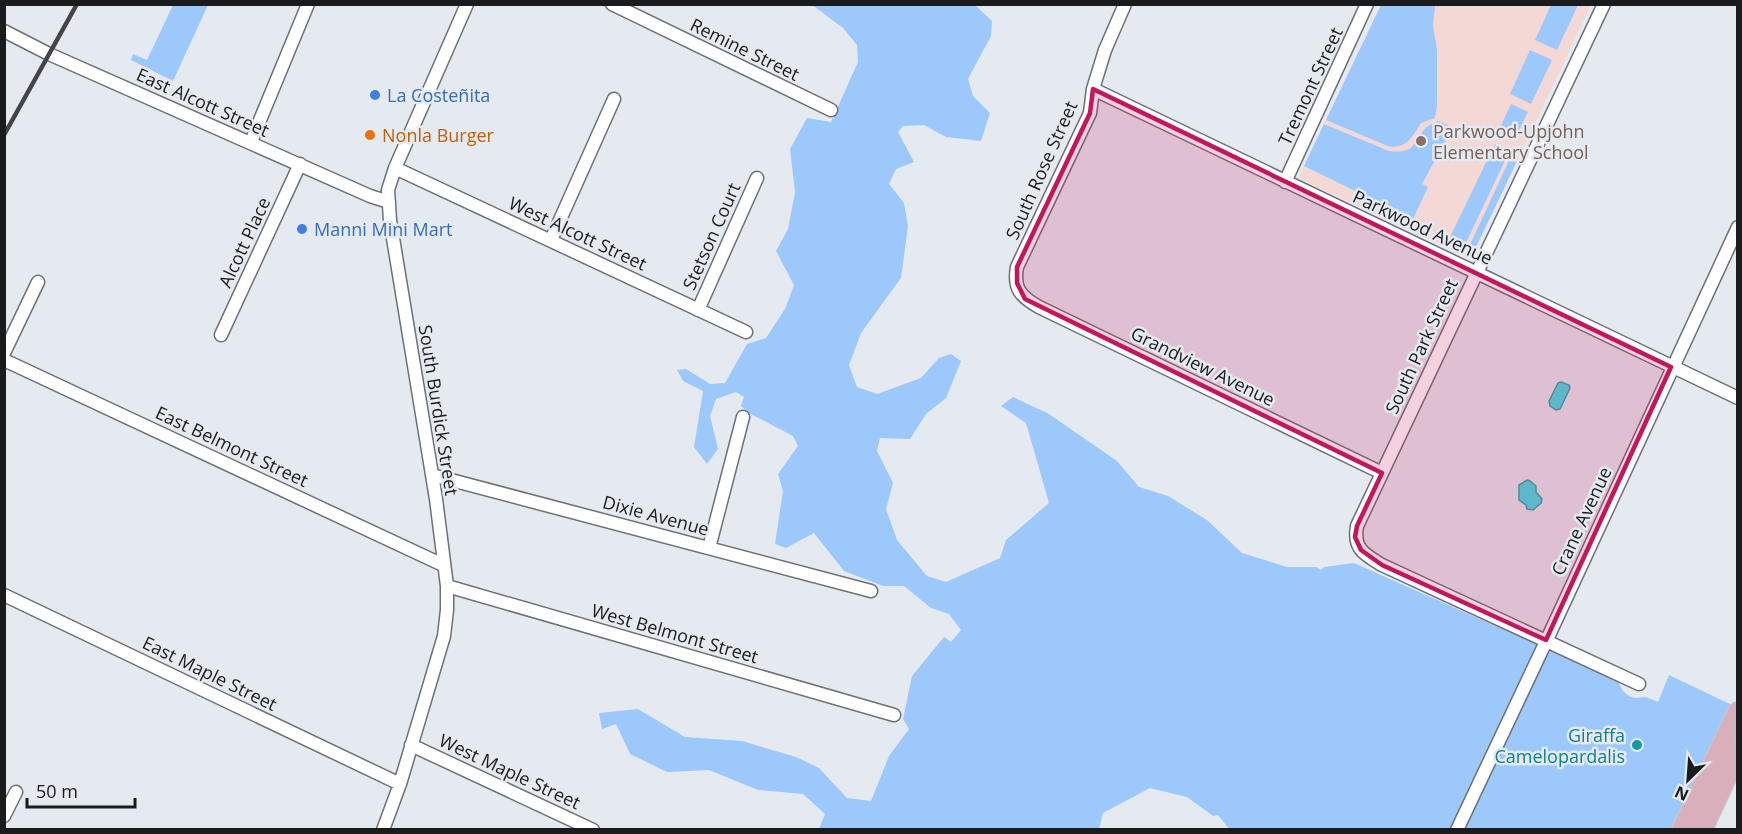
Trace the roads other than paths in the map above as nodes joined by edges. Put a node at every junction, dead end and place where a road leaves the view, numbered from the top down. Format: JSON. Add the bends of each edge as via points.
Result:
{"nodes":[{"id":1,"x":308,"y":4,"type":"edge"},
{"id":2,"x":467,"y":4,"type":"edge"},
{"id":3,"x":612,"y":4,"type":"edge"},
{"id":4,"x":1125,"y":4,"type":"edge"},
{"id":5,"x":1367,"y":4,"type":"edge"},
{"id":6,"x":1604,"y":4,"type":"edge"},
{"id":7,"x":4,"y":31,"type":"edge"},
{"id":8,"x":1093,"y":89,"type":"junction"},
{"id":9,"x":614,"y":99,"type":"dead end"},
{"id":10,"x":831,"y":110,"type":"dead end"},
{"id":11,"x":251,"y":142,"type":"junction"},
{"id":12,"x":300,"y":164,"type":"junction"},
{"id":13,"x":395,"y":168,"type":"junction"},
{"id":14,"x":757,"y":178,"type":"dead end"},
{"id":15,"x":1285,"y":182,"type":"junction"},
{"id":16,"x":389,"y":202,"type":"junction"},
{"id":17,"x":1737,"y":226,"type":"edge"},
{"id":18,"x":551,"y":240,"type":"junction"},
{"id":19,"x":1476,"y":272,"type":"junction"},
{"id":20,"x":39,"y":282,"type":"dead end"},
{"id":21,"x":1017,"y":283,"type":"joint"},
{"id":22,"x":699,"y":310,"type":"junction"},
{"id":23,"x":746,"y":332,"type":"dead end"},
{"id":24,"x":221,"y":335,"type":"dead end"},
{"id":25,"x":4,"y":353,"type":"edge"},
{"id":26,"x":4,"y":360,"type":"edge"},
{"id":27,"x":1671,"y":367,"type":"junction"},
{"id":28,"x":1737,"y":398,"type":"edge"},
{"id":29,"x":743,"y":417,"type":"dead end"},
{"id":30,"x":1382,"y":473,"type":"junction"},
{"id":31,"x":432,"y":476,"type":"junction"},
{"id":32,"x":709,"y":548,"type":"junction"},
{"id":33,"x":443,"y":565,"type":"junction"},
{"id":34,"x":447,"y":586,"type":"junction"},
{"id":35,"x":871,"y":591,"type":"dead end"},
{"id":36,"x":4,"y":595,"type":"edge"},
{"id":37,"x":1546,"y":640,"type":"junction"},
{"id":38,"x":1639,"y":684,"type":"dead end"},
{"id":39,"x":1737,"y":712,"type":"edge"},
{"id":40,"x":894,"y":715,"type":"dead end"},
{"id":41,"x":411,"y":745,"type":"junction"},
{"id":42,"x":1737,"y":752,"type":"edge"},
{"id":43,"x":400,"y":784,"type":"junction"},
{"id":44,"x":16,"y":792,"type":"dead end"},
{"id":45,"x":4,"y":816,"type":"edge"},
{"id":46,"x":382,"y":830,"type":"edge"},
{"id":47,"x":593,"y":830,"type":"edge"},
{"id":48,"x":1457,"y":830,"type":"edge"},
{"id":49,"x":1682,"y":830,"type":"edge"},
{"id":50,"x":1702,"y":830,"type":"edge"}],
"edges":[{"from":1,"to":11,"type":"street"},
{"from":2,"to":13,"type":"street","name":"South Burdick Street"},
{"from":3,"to":10,"type":"street","name":"Remine Street"},
{"from":4,"to":8,"type":"street","name":"South Rose Street"},
{"from":5,"to":15,"type":"street","name":"Tremont Street"},
{"from":6,"to":19,"type":"street","name":"South Park Street"},
{"from":7,"to":11,"type":"street","name":"East Alcott Street"},
{"from":8,"to":15,"type":"street","name":"Parkwood Avenue"},
{"from":8,"to":21,"type":"street","name":"South Rose Street","via":[[1090,113],[1017,267]]},
{"from":9,"to":18,"type":"street"},
{"from":11,"to":12,"type":"street","name":"East Alcott Street"},
{"from":12,"to":16,"type":"street","name":"East Alcott Street"},
{"from":12,"to":24,"type":"street","name":"Alcott Place"},
{"from":13,"to":16,"type":"street","name":"South Burdick Street","via":[[388,190]]},
{"from":13,"to":18,"type":"street","name":"West Alcott Street"},
{"from":14,"to":22,"type":"street","name":"Stetson Court"},
{"from":15,"to":19,"type":"street","name":"Parkwood Avenue"},
{"from":16,"to":31,"type":"street","name":"South Burdick Street"},
{"from":17,"to":27,"type":"street","name":"Crane Avenue"},
{"from":18,"to":22,"type":"street","name":"West Alcott Street"},
{"from":19,"to":27,"type":"street","name":"Parkwood Avenue"},
{"from":19,"to":30,"type":"street","name":"South Park Street"},
{"from":20,"to":25,"type":"street"},
{"from":21,"to":30,"type":"street","name":"Grandview Avenue","via":[[1025,299],[1039,307]]},
{"from":22,"to":23,"type":"street","name":"West Alcott Street"},
{"from":26,"to":33,"type":"street","name":"East Belmont Street"},
{"from":27,"to":28,"type":"street","name":"Parkwood Avenue"},
{"from":27,"to":37,"type":"street","name":"Crane Avenue"},
{"from":29,"to":32,"type":"street"},
{"from":30,"to":37,"type":"street","name":"South Park Street","via":[[1355,537],[1368,557]]},
{"from":31,"to":32,"type":"street","name":"Dixie Avenue"},
{"from":31,"to":33,"type":"street","name":"South Burdick Street"},
{"from":32,"to":35,"type":"street","name":"Dixie Avenue"},
{"from":33,"to":34,"type":"street","name":"South Burdick Street"},
{"from":34,"to":40,"type":"street","name":"West Belmont Street"},
{"from":34,"to":41,"type":"street","name":"South Burdick Street","via":[[444,636]]},
{"from":36,"to":43,"type":"street","name":"East Maple Street"},
{"from":37,"to":38,"type":"street"},
{"from":37,"to":48,"type":"street","name":"Crane Avenue"},
{"from":39,"to":49,"type":"main road"},
{"from":41,"to":43,"type":"street","name":"South Burdick Street"},
{"from":41,"to":47,"type":"street","name":"West Maple Street"},
{"from":42,"to":50,"type":"main road"},
{"from":43,"to":46,"type":"street","name":"South Burdick Street"},
{"from":44,"to":45,"type":"street"}]}
